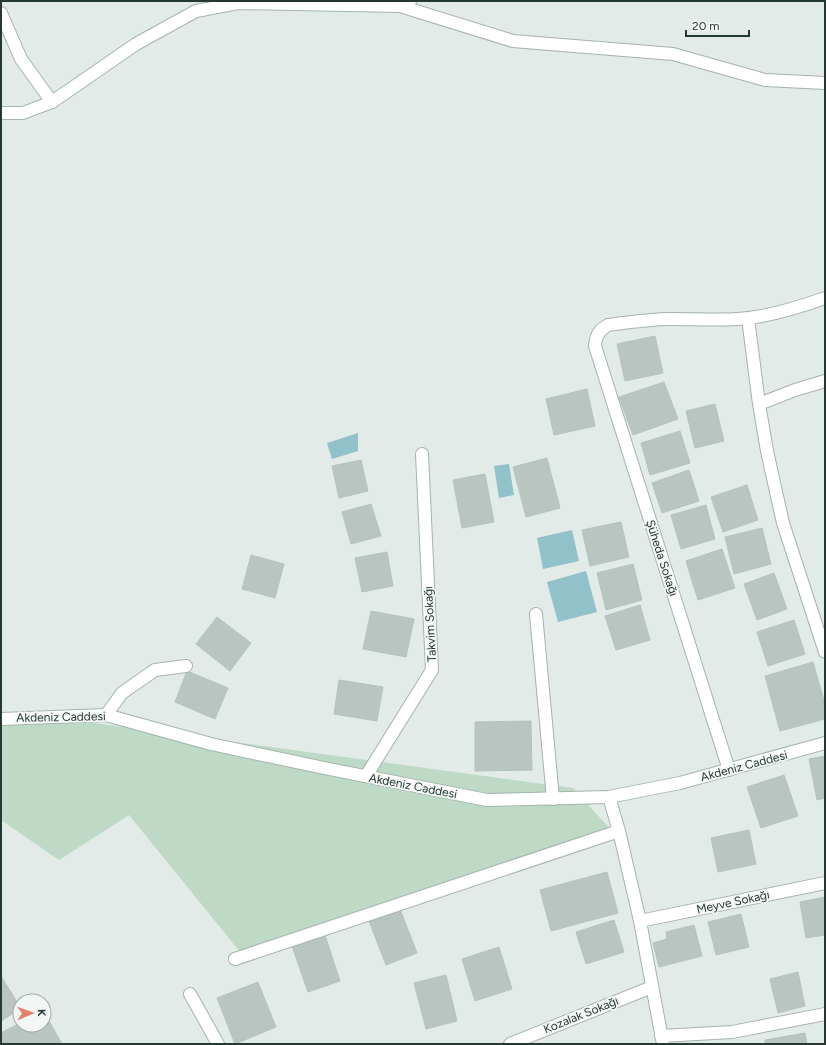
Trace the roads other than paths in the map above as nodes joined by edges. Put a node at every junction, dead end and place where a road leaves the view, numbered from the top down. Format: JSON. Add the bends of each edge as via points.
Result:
{"nodes":[{"id":1,"x":405,"y":3,"type":"edge"},
{"id":2,"x":1,"y":13,"type":"edge"},
{"id":3,"x":825,"y":83,"type":"edge"},
{"id":4,"x":52,"y":102,"type":"junction"},
{"id":5,"x":1,"y":113,"type":"edge"},
{"id":6,"x":825,"y":298,"type":"edge"},
{"id":7,"x":748,"y":318,"type":"junction"},
{"id":8,"x":825,"y":381,"type":"edge"},
{"id":9,"x":759,"y":404,"type":"junction"},
{"id":10,"x":422,"y":454,"type":"dead end"},
{"id":11,"x":536,"y":614,"type":"dead end"},
{"id":12,"x":825,"y":652,"type":"edge"},
{"id":13,"x":186,"y":666,"type":"dead end"},
{"id":14,"x":106,"y":715,"type":"junction"},
{"id":15,"x":1,"y":719,"type":"edge"},
{"id":16,"x":825,"y":743,"type":"edge"},
{"id":17,"x":729,"y":770,"type":"junction"},
{"id":18,"x":366,"y":776,"type":"junction"},
{"id":19,"x":609,"y":797,"type":"junction"},
{"id":20,"x":553,"y":799,"type":"junction"},
{"id":21,"x":619,"y":831,"type":"junction"},
{"id":22,"x":825,"y":883,"type":"edge"},
{"id":23,"x":640,"y":921,"type":"junction"},
{"id":24,"x":235,"y":959,"type":"dead end"},
{"id":25,"x":652,"y":987,"type":"junction"},
{"id":26,"x":190,"y":994,"type":"dead end"},
{"id":27,"x":825,"y":1014,"type":"edge"},
{"id":28,"x":662,"y":1040,"type":"edge"},
{"id":29,"x":218,"y":1044,"type":"edge"},
{"id":30,"x":510,"y":1044,"type":"edge"}],
"edges":[{"from":1,"to":3,"type":"street","via":[[513,41],[673,54],[765,80]]},
{"from":1,"to":4,"type":"street","via":[[238,3],[196,11],[136,44]]},
{"from":2,"to":4,"type":"street","via":[[21,59]]},
{"from":4,"to":5,"type":"street","via":[[23,114]]},
{"from":6,"to":7,"type":"street","via":[[790,310]]},
{"from":7,"to":9,"type":"street"},
{"from":7,"to":17,"type":"street","name":"Şüheda Sokağı","via":[[648,320],[608,325],[595,339],[595,346]]},
{"from":8,"to":9,"type":"street"},
{"from":9,"to":12,"type":"street","via":[[783,524]]},
{"from":10,"to":18,"type":"street","name":"Takvim Sokağı","via":[[432,670]]},
{"from":11,"to":20,"type":"street"},
{"from":13,"to":14,"type":"street","via":[[155,670],[122,693]]},
{"from":14,"to":15,"type":"street","name":"Akdeniz Caddesi"},
{"from":14,"to":18,"type":"street","name":"Akdeniz Caddesi","via":[[211,744]]},
{"from":16,"to":17,"type":"street","name":"Akdeniz Caddesi"},
{"from":17,"to":19,"type":"street","name":"Akdeniz Caddesi"},
{"from":18,"to":20,"type":"street","name":"Akdeniz Caddesi","via":[[487,800]]},
{"from":19,"to":20,"type":"street","name":"Akdeniz Caddesi"},
{"from":19,"to":21,"type":"street"},
{"from":21,"to":23,"type":"street"},
{"from":21,"to":24,"type":"street"},
{"from":22,"to":23,"type":"street","name":"Meyve Sokağı"},
{"from":23,"to":25,"type":"street"},
{"from":25,"to":28,"type":"street"},
{"from":25,"to":30,"type":"street","name":"Kozalak Sokağı"},
{"from":26,"to":29,"type":"street"},
{"from":27,"to":28,"type":"street","via":[[732,1032]]}]}
